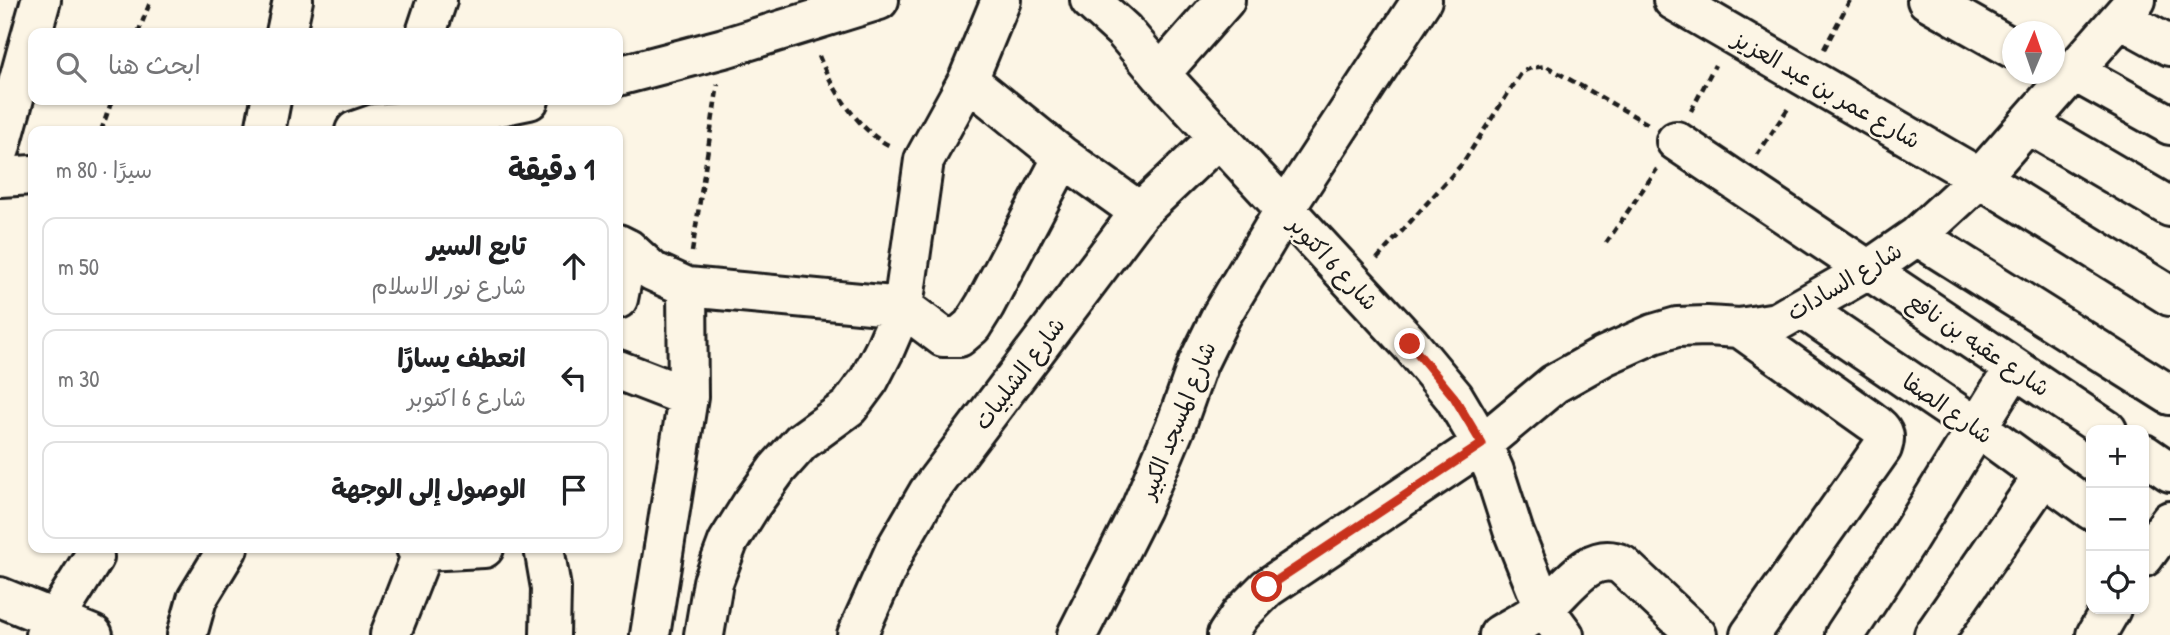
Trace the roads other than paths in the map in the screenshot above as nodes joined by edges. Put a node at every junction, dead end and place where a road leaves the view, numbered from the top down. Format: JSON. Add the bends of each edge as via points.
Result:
{"nodes":[{"id":1,"x":41,"y":0,"type":"edge"},
{"id":2,"x":293,"y":0,"type":"edge"},
{"id":3,"x":437,"y":0,"type":"edge"},
{"id":4,"x":879,"y":0,"type":"edge"},
{"id":5,"x":1001,"y":0,"type":"edge"},
{"id":6,"x":1090,"y":0,"type":"edge"},
{"id":7,"x":1225,"y":0,"type":"edge"},
{"id":8,"x":1422,"y":0,"type":"edge"},
{"id":9,"x":1673,"y":0,"type":"edge"},
{"id":10,"x":1927,"y":0,"type":"edge"},
{"id":11,"x":2129,"y":10,"type":"edge"},
{"id":12,"x":33,"y":28,"type":"edge"},
{"id":13,"x":287,"y":28,"type":"edge"},
{"id":14,"x":428,"y":28,"type":"edge"},
{"id":15,"x":2002,"y":42,"type":"edge"},
{"id":16,"x":2170,"y":46,"type":"edge"},
{"id":17,"x":28,"y":47,"type":"edge"},
{"id":18,"x":2065,"y":73,"type":"edge"},
{"id":19,"x":1160,"y":74,"type":"junction"},
{"id":20,"x":2065,"y":74,"type":"edge"},
{"id":21,"x":623,"y":75,"type":"edge"},
{"id":22,"x":968,"y":80,"type":"junction"},
{"id":23,"x":2057,"y":84,"type":"edge"},
{"id":24,"x":270,"y":105,"type":"edge"},
{"id":25,"x":515,"y":105,"type":"edge"},
{"id":26,"x":399,"y":111,"type":"edge"},
{"id":27,"x":468,"y":121,"type":"edge"},
{"id":28,"x":2028,"y":124,"type":"junction"},
{"id":29,"x":2170,"y":125,"type":"edge"},
{"id":30,"x":266,"y":126,"type":"edge"},
{"id":31,"x":369,"y":126,"type":"edge"},
{"id":32,"x":1219,"y":137,"type":"junction"},
{"id":33,"x":1676,"y":141,"type":"road end"},
{"id":34,"x":0,"y":149,"type":"edge"},
{"id":35,"x":1063,"y":158,"type":"junction"},
{"id":36,"x":28,"y":175,"type":"edge"},
{"id":37,"x":0,"y":177,"type":"edge"},
{"id":38,"x":1980,"y":178,"type":"junction"},
{"id":39,"x":2170,"y":207,"type":"edge"},
{"id":40,"x":1284,"y":209,"type":"junction"},
{"id":41,"x":1140,"y":212,"type":"junction"},
{"id":42,"x":1917,"y":236,"type":"junction"},
{"id":43,"x":623,"y":247,"type":"edge"},
{"id":44,"x":1868,"y":271,"type":"junction"},
{"id":45,"x":687,"y":287,"type":"junction"},
{"id":46,"x":2170,"y":296,"type":"edge"},
{"id":47,"x":903,"y":307,"type":"junction"},
{"id":48,"x":1803,"y":309,"type":"junction"},
{"id":49,"x":1740,"y":328,"type":"junction"},
{"id":50,"x":2014,"y":368,"type":"junction"},
{"id":51,"x":623,"y":372,"type":"edge"},
{"id":52,"x":2170,"y":395,"type":"edge"},
{"id":53,"x":688,"y":397,"type":"junction"},
{"id":54,"x":2100,"y":425,"type":"edge"},
{"id":55,"x":1977,"y":427,"type":"junction"},
{"id":56,"x":1482,"y":444,"type":"junction"},
{"id":57,"x":2044,"y":475,"type":"junction"},
{"id":58,"x":2086,"y":506,"type":"edge"},
{"id":59,"x":225,"y":553,"type":"edge"},
{"id":60,"x":419,"y":553,"type":"edge"},
{"id":61,"x":545,"y":553,"type":"edge"},
{"id":62,"x":94,"y":558,"type":"dead end"},
{"id":63,"x":0,"y":597,"type":"edge"},
{"id":64,"x":2108,"y":614,"type":"edge"},
{"id":65,"x":1554,"y":621,"type":"edge"},
{"id":66,"x":50,"y":627,"type":"edge"},
{"id":67,"x":93,"y":635,"type":"edge"},
{"id":68,"x":187,"y":635,"type":"edge"},
{"id":69,"x":390,"y":635,"type":"edge"},
{"id":70,"x":550,"y":635,"type":"edge"},
{"id":71,"x":650,"y":635,"type":"edge"},
{"id":72,"x":704,"y":635,"type":"edge"},
{"id":73,"x":857,"y":635,"type":"edge"},
{"id":74,"x":1077,"y":635,"type":"edge"},
{"id":75,"x":1227,"y":635,"type":"edge"},
{"id":76,"x":1499,"y":635,"type":"edge"},
{"id":77,"x":1697,"y":635,"type":"edge"},
{"id":78,"x":1750,"y":635,"type":"edge"},
{"id":79,"x":1844,"y":635,"type":"edge"},
{"id":80,"x":1934,"y":635,"type":"edge"},
{"id":81,"x":2096,"y":635,"type":"edge"}],
"edges":[{"from":1,"to":12,"type":"street"},
{"from":2,"to":13,"type":"street"},
{"from":3,"to":14,"type":"street"},
{"from":4,"to":21,"type":"street"},
{"from":5,"to":22,"type":"street"},
{"from":6,"to":19,"type":"street","name":"شارع 6 اكتوبر"},
{"from":7,"to":19,"type":"street"},
{"from":8,"to":40,"type":"street","name":"شارع المسجد الكبير"},
{"from":9,"to":38,"type":"street","name":"شارع عمر بن عبد العزيز"},
{"from":10,"to":15,"type":"street"},
{"from":11,"to":16,"type":"street"},
{"from":11,"to":18,"type":"street","name":"شارع السادات"},
{"from":17,"to":34,"type":"street"},
{"from":19,"to":32,"type":"street","name":"شارع 6 اكتوبر"},
{"from":20,"to":29,"type":"street"},
{"from":22,"to":35,"type":"street"},
{"from":22,"to":47,"type":"street","via":[[924,160]]},
{"from":23,"to":28,"type":"street","name":"شارع السادات"},
{"from":24,"to":30,"type":"street"},
{"from":25,"to":27,"type":"street"},
{"from":26,"to":27,"type":"street"},
{"from":26,"to":31,"type":"street"},
{"from":28,"to":38,"type":"street","name":"شارع السادات"},
{"from":28,"to":39,"type":"street"},
{"from":32,"to":40,"type":"street","name":"شارع 6 اكتوبر"},
{"from":32,"to":41,"type":"street","name":"شارع الشلبيات"},
{"from":33,"to":44,"type":"street","name":"شارع عقبه بن نافع"},
{"from":35,"to":41,"type":"street"},
{"from":35,"to":47,"type":"street","via":[[972,326],[959,337],[943,337]]},
{"from":36,"to":37,"type":"street"},
{"from":38,"to":42,"type":"street","name":"شارع السادات"},
{"from":38,"to":46,"type":"street","name":"شارع عمر بن عبد العزيز"},
{"from":40,"to":56,"type":"street","name":"شارع 6 اكتوبر","via":[[1410,344],[1454,397]]},
{"from":40,"to":74,"type":"street","name":"شارع المسجد الكبير","via":[[1215,328],[1141,508]]},
{"from":41,"to":73,"type":"street","name":"شارع الشلبيات","via":[[928,493]]},
{"from":42,"to":44,"type":"street","name":"شارع السادات"},
{"from":42,"to":52,"type":"street"},
{"from":43,"to":45,"type":"street","via":[[652,271]]},
{"from":44,"to":48,"type":"street","name":"شارع السادات"},
{"from":44,"to":50,"type":"street","name":"شارع عقبه بن نافع"},
{"from":45,"to":47,"type":"street"},
{"from":45,"to":53,"type":"street"},
{"from":47,"to":72,"type":"street","via":[[869,380],[849,407],[801,442],[728,542],[713,582]]},
{"from":48,"to":49,"type":"street","name":"شارع السادات","via":[[1777,321]]},
{"from":48,"to":55,"type":"street","name":"شارع الصفا"},
{"from":49,"to":56,"type":"street","name":"شارع السادات","via":[[1677,327],[1653,334],[1554,384]]},
{"from":49,"to":78,"type":"street","via":[[1885,434],[1882,449]]},
{"from":50,"to":54,"type":"street","name":"شارع عقبه بن نافع"},
{"from":50,"to":55,"type":"street"},
{"from":51,"to":53,"type":"street"},
{"from":53,"to":71,"type":"street"},
{"from":55,"to":57,"type":"street","name":"شارع الصفا"},
{"from":55,"to":79,"type":"street"},
{"from":56,"to":65,"type":"street","name":"شارع 6 اكتوبر","via":[[1514,533]]},
{"from":56,"to":75,"type":"street","name":"شارع السادات","via":[[1267,587]]},
{"from":57,"to":58,"type":"street","name":"شارع الصفا"},
{"from":57,"to":80,"type":"street"},
{"from":59,"to":68,"type":"street","via":[[197,599]]},
{"from":60,"to":69,"type":"street"},
{"from":61,"to":70,"type":"street","via":[[551,588]]},
{"from":62,"to":66,"type":"street"},
{"from":63,"to":66,"type":"street"},
{"from":64,"to":81,"type":"street"},
{"from":65,"to":76,"type":"street"},
{"from":65,"to":77,"type":"street","via":[[1589,566],[1613,561]]},
{"from":66,"to":67,"type":"street"}]}
